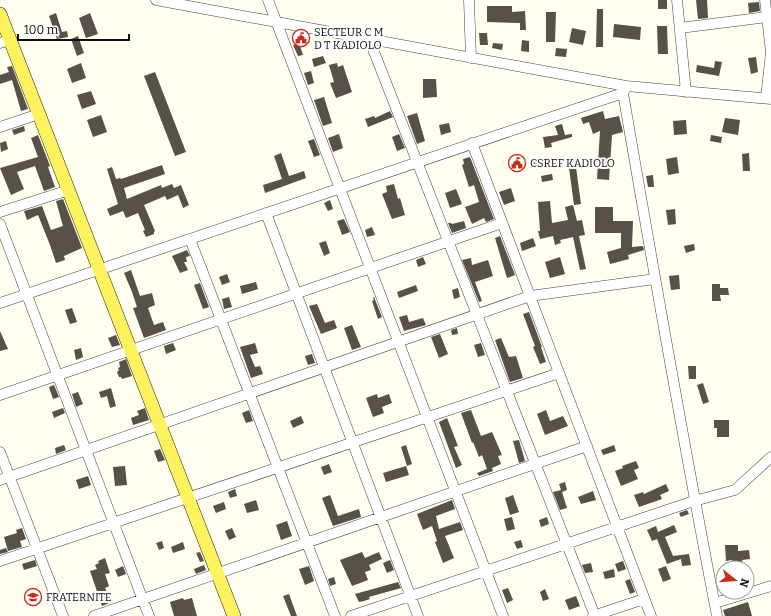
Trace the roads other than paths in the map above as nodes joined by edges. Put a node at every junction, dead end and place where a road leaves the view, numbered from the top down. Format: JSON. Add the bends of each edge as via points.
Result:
{"nodes":[{"id":1,"x":156,"y":0,"type":"edge"},
{"id":2,"x":268,"y":0,"type":"edge"},
{"id":3,"x":469,"y":0,"type":"edge"},
{"id":4,"x":677,"y":0,"type":"edge"},
{"id":5,"x":765,"y":0,"type":"edge"},
{"id":6,"x":188,"y":3,"type":"edge"},
{"id":7,"x":0,"y":14,"type":"edge"},
{"id":8,"x":767,"y":17,"type":"junction"},
{"id":9,"x":277,"y":22,"type":"junction"},
{"id":10,"x":680,"y":28,"type":"junction"},
{"id":11,"x":369,"y":39,"type":"junction"},
{"id":12,"x":770,"y":39,"type":"edge"},
{"id":13,"x":5,"y":42,"type":"edge"},
{"id":14,"x":471,"y":58,"type":"junction"},
{"id":15,"x":625,"y":90,"type":"junction"},
{"id":16,"x":686,"y":92,"type":"junction"},
{"id":17,"x":769,"y":99,"type":"edge"},
{"id":18,"x":39,"y":114,"type":"junction"},
{"id":19,"x":0,"y":127,"type":"edge"},
{"id":20,"x":472,"y":144,"type":"junction"},
{"id":21,"x":417,"y":162,"type":"junction"},
{"id":22,"x":340,"y":188,"type":"junction"},
{"id":23,"x":69,"y":190,"type":"junction"},
{"id":24,"x":0,"y":212,"type":"edge"},
{"id":25,"x":266,"y":213,"type":"junction"},
{"id":26,"x":502,"y":223,"type":"junction"},
{"id":27,"x":0,"y":224,"type":"edge"},
{"id":28,"x":190,"y":239,"type":"junction"},
{"id":29,"x":448,"y":241,"type":"junction"},
{"id":30,"x":370,"y":268,"type":"junction"},
{"id":31,"x":99,"y":269,"type":"junction"},
{"id":32,"x":655,"y":280,"type":"junction"},
{"id":33,"x":296,"y":293,"type":"junction"},
{"id":34,"x":27,"y":294,"type":"junction"},
{"id":35,"x":530,"y":296,"type":"junction"},
{"id":36,"x":0,"y":303,"type":"edge"},
{"id":37,"x":477,"y":315,"type":"junction"},
{"id":38,"x":221,"y":319,"type":"junction"},
{"id":39,"x":399,"y":342,"type":"junction"},
{"id":40,"x":131,"y":350,"type":"junction"},
{"id":41,"x":324,"y":368,"type":"junction"},
{"id":42,"x":559,"y":373,"type":"junction"},
{"id":43,"x":58,"y":375,"type":"junction"},
{"id":44,"x":507,"y":391,"type":"junction"},
{"id":45,"x":249,"y":394,"type":"junction"},
{"id":46,"x":0,"y":395,"type":"edge"},
{"id":47,"x":428,"y":418,"type":"junction"},
{"id":48,"x":160,"y":424,"type":"junction"},
{"id":49,"x":352,"y":443,"type":"junction"},
{"id":50,"x":587,"y":446,"type":"junction"},
{"id":51,"x":86,"y":450,"type":"junction"},
{"id":52,"x":0,"y":452,"type":"edge"},
{"id":53,"x":771,"y":457,"type":"edge"},
{"id":54,"x":535,"y":464,"type":"junction"},
{"id":55,"x":278,"y":468,"type":"junction"},
{"id":56,"x":5,"y":478,"type":"edge"},
{"id":57,"x":456,"y":491,"type":"junction"},
{"id":58,"x":188,"y":498,"type":"junction"},
{"id":59,"x":694,"y":501,"type":"junction"},
{"id":60,"x":380,"y":517,"type":"junction"},
{"id":61,"x":114,"y":523,"type":"junction"},
{"id":62,"x":617,"y":527,"type":"junction"},
{"id":63,"x":307,"y":543,"type":"junction"},
{"id":64,"x":567,"y":544,"type":"junction"},
{"id":65,"x":37,"y":549,"type":"junction"},
{"id":66,"x":0,"y":561,"type":"edge"},
{"id":67,"x":486,"y":571,"type":"junction"},
{"id":68,"x":218,"y":573,"type":"junction"},
{"id":69,"x":771,"y":586,"type":"edge"},
{"id":70,"x":410,"y":596,"type":"junction"},
{"id":71,"x":143,"y":599,"type":"junction"},
{"id":72,"x":644,"y":599,"type":"junction"},
{"id":73,"x":715,"y":603,"type":"junction"},
{"id":74,"x":63,"y":616,"type":"edge"},
{"id":75,"x":94,"y":616,"type":"edge"},
{"id":76,"x":150,"y":616,"type":"edge"},
{"id":77,"x":234,"y":616,"type":"edge"},
{"id":78,"x":335,"y":616,"type":"edge"},
{"id":79,"x":352,"y":616,"type":"edge"},
{"id":80,"x":418,"y":616,"type":"edge"},
{"id":81,"x":503,"y":616,"type":"edge"},
{"id":82,"x":594,"y":616,"type":"edge"},
{"id":83,"x":651,"y":616,"type":"edge"},
{"id":84,"x":717,"y":616,"type":"edge"}],
"edges":[{"from":1,"to":6,"type":"street"},
{"from":2,"to":9,"type":"street"},
{"from":3,"to":14,"type":"street"},
{"from":4,"to":10,"type":"street"},
{"from":5,"to":8,"type":"street"},
{"from":6,"to":9,"type":"street"},
{"from":7,"to":13,"type":"main road"},
{"from":8,"to":10,"type":"street"},
{"from":8,"to":12,"type":"street"},
{"from":9,"to":11,"type":"street"},
{"from":9,"to":22,"type":"street"},
{"from":10,"to":16,"type":"street"},
{"from":11,"to":14,"type":"street"},
{"from":11,"to":21,"type":"street"},
{"from":12,"to":17,"type":"street"},
{"from":13,"to":18,"type":"main road"},
{"from":14,"to":15,"type":"street"},
{"from":15,"to":16,"type":"street"},
{"from":15,"to":20,"type":"street"},
{"from":15,"to":32,"type":"street"},
{"from":16,"to":17,"type":"street"},
{"from":18,"to":19,"type":"street"},
{"from":18,"to":23,"type":"main road"},
{"from":20,"to":21,"type":"street"},
{"from":20,"to":26,"type":"street"},
{"from":21,"to":22,"type":"street"},
{"from":21,"to":29,"type":"street"},
{"from":22,"to":25,"type":"street"},
{"from":22,"to":30,"type":"street"},
{"from":23,"to":24,"type":"street"},
{"from":23,"to":31,"type":"main road"},
{"from":25,"to":28,"type":"street"},
{"from":25,"to":33,"type":"street"},
{"from":26,"to":29,"type":"street"},
{"from":26,"to":35,"type":"street"},
{"from":27,"to":34,"type":"street"},
{"from":28,"to":31,"type":"street"},
{"from":28,"to":38,"type":"street"},
{"from":29,"to":30,"type":"street"},
{"from":29,"to":37,"type":"street"},
{"from":30,"to":33,"type":"street"},
{"from":30,"to":39,"type":"street"},
{"from":31,"to":34,"type":"street"},
{"from":31,"to":40,"type":"main road"},
{"from":32,"to":35,"type":"street"},
{"from":32,"to":59,"type":"street"},
{"from":33,"to":38,"type":"street"},
{"from":33,"to":41,"type":"street"},
{"from":34,"to":36,"type":"street"},
{"from":34,"to":43,"type":"street"},
{"from":35,"to":37,"type":"street"},
{"from":35,"to":42,"type":"street"},
{"from":37,"to":39,"type":"street"},
{"from":37,"to":44,"type":"street"},
{"from":38,"to":40,"type":"street"},
{"from":38,"to":45,"type":"street"},
{"from":39,"to":41,"type":"street"},
{"from":39,"to":47,"type":"street"},
{"from":40,"to":43,"type":"street"},
{"from":40,"to":48,"type":"main road"},
{"from":41,"to":45,"type":"street"},
{"from":41,"to":49,"type":"street"},
{"from":42,"to":44,"type":"street"},
{"from":42,"to":50,"type":"street"},
{"from":43,"to":46,"type":"street"},
{"from":43,"to":51,"type":"street"},
{"from":44,"to":47,"type":"street"},
{"from":44,"to":54,"type":"street"},
{"from":45,"to":48,"type":"street"},
{"from":45,"to":55,"type":"street"},
{"from":47,"to":49,"type":"street"},
{"from":47,"to":57,"type":"street"},
{"from":48,"to":51,"type":"street"},
{"from":48,"to":58,"type":"main road"},
{"from":49,"to":55,"type":"street"},
{"from":49,"to":60,"type":"street"},
{"from":50,"to":54,"type":"street"},
{"from":50,"to":62,"type":"street"},
{"from":51,"to":56,"type":"street"},
{"from":51,"to":61,"type":"street"},
{"from":52,"to":56,"type":"street"},
{"from":53,"to":59,"type":"street","via":[[735,490]]},
{"from":54,"to":57,"type":"street"},
{"from":54,"to":64,"type":"street"},
{"from":55,"to":58,"type":"street"},
{"from":55,"to":63,"type":"street"},
{"from":56,"to":65,"type":"street"},
{"from":57,"to":60,"type":"street"},
{"from":57,"to":67,"type":"street"},
{"from":58,"to":61,"type":"street"},
{"from":58,"to":68,"type":"main road"},
{"from":59,"to":62,"type":"street"},
{"from":59,"to":73,"type":"street"},
{"from":60,"to":63,"type":"street"},
{"from":60,"to":70,"type":"street"},
{"from":61,"to":65,"type":"street"},
{"from":61,"to":71,"type":"street"},
{"from":62,"to":64,"type":"street"},
{"from":62,"to":72,"type":"street"},
{"from":63,"to":68,"type":"street"},
{"from":63,"to":78,"type":"street"},
{"from":64,"to":67,"type":"street"},
{"from":64,"to":82,"type":"street"},
{"from":65,"to":66,"type":"street"},
{"from":65,"to":74,"type":"street"},
{"from":67,"to":70,"type":"street"},
{"from":67,"to":81,"type":"street"},
{"from":68,"to":71,"type":"street"},
{"from":68,"to":77,"type":"main road"},
{"from":69,"to":73,"type":"street"},
{"from":70,"to":79,"type":"street"},
{"from":70,"to":80,"type":"street"},
{"from":71,"to":75,"type":"street"},
{"from":71,"to":76,"type":"street"},
{"from":72,"to":82,"type":"street"},
{"from":72,"to":83,"type":"street"},
{"from":73,"to":84,"type":"street"}]}
